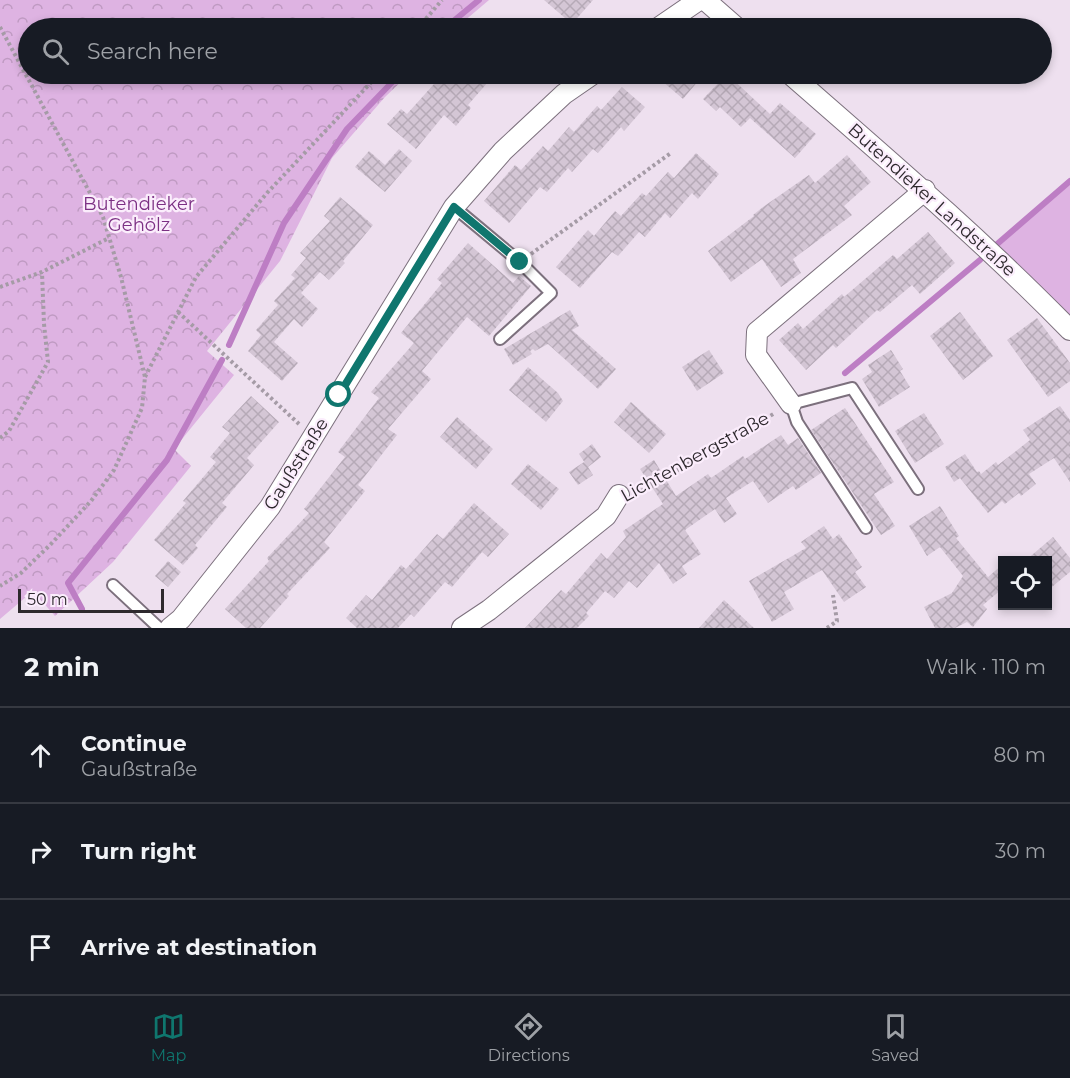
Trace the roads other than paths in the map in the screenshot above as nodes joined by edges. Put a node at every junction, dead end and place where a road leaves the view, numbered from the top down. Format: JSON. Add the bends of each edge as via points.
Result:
{"nodes":[{"id":1,"x":699,"y":0,"type":"edge"},
{"id":2,"x":705,"y":0,"type":"edge"},
{"id":3,"x":673,"y":18,"type":"edge"},
{"id":4,"x":726,"y":18,"type":"edge"},
{"id":5,"x":578,"y":84,"type":"edge"},
{"id":6,"x":801,"y":84,"type":"edge"},
{"id":7,"x":925,"y":190,"type":"junction"},
{"id":8,"x":454,"y":207,"type":"junction"},
{"id":9,"x":1070,"y":330,"type":"edge"},
{"id":10,"x":500,"y":339,"type":"dead end"},
{"id":11,"x":791,"y":404,"type":"junction"},
{"id":12,"x":918,"y":489,"type":"dead end"},
{"id":13,"x":619,"y":495,"type":"road end"},
{"id":14,"x":866,"y":528,"type":"dead end"},
{"id":15,"x":113,"y":585,"type":"dead end"},
{"id":16,"x":180,"y":625,"type":"edge"},
{"id":17,"x":159,"y":628,"type":"edge"},
{"id":18,"x":462,"y":628,"type":"edge"}],
"edges":[{"from":1,"to":3,"type":"street"},
{"from":2,"to":4,"type":"street"},
{"from":5,"to":8,"type":"street","name":"Gaußstraße","via":[[502,151]]},
{"from":6,"to":7,"type":"street","name":"Butendieker Landstraße"},
{"from":7,"to":9,"type":"street","name":"Butendieker Landstraße"},
{"from":7,"to":11,"type":"street","via":[[757,332],[756,355]]},
{"from":8,"to":10,"type":"lane","via":[[551,293]]},
{"from":8,"to":16,"type":"street","name":"Gaußstraße","via":[[270,507]]},
{"from":11,"to":12,"type":"lane","via":[[852,388]]},
{"from":11,"to":14,"type":"lane","via":[[797,422]]},
{"from":13,"to":18,"type":"street","name":"Lichtenbergstraße","via":[[606,516]]},
{"from":15,"to":17,"type":"lane"}]}
